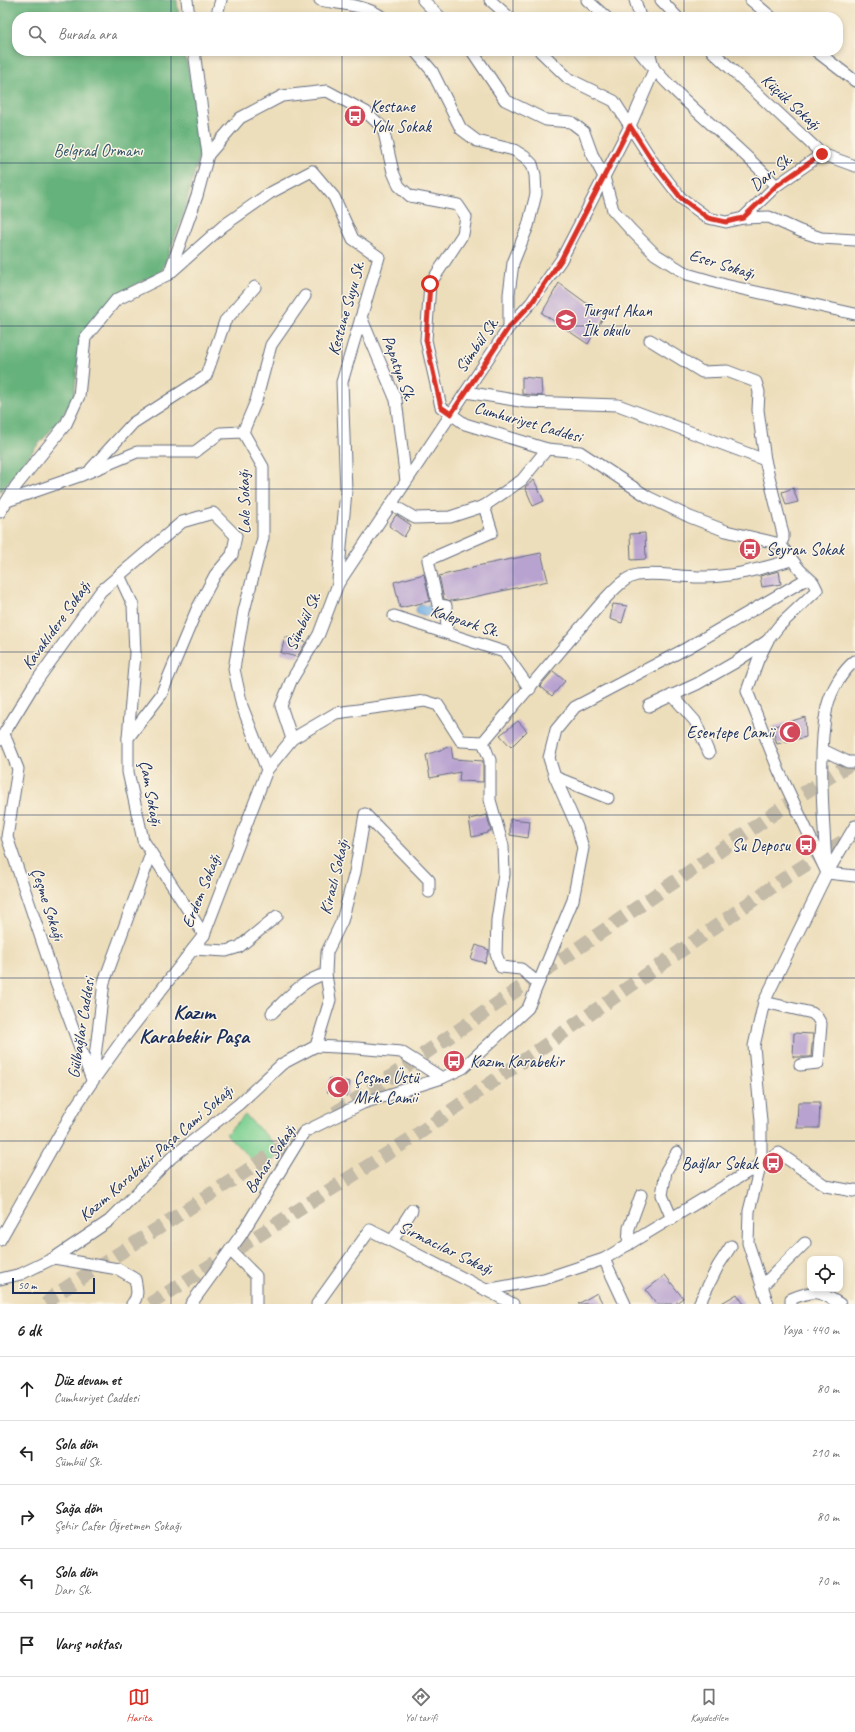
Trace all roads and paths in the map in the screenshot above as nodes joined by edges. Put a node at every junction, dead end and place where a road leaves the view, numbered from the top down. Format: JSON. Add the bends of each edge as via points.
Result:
{"nodes":[{"id":1,"x":187,"y":0,"type":"edge"},
{"id":2,"x":221,"y":0,"type":"edge"},
{"id":3,"x":320,"y":0,"type":"edge"},
{"id":4,"x":423,"y":0,"type":"edge"},
{"id":5,"x":490,"y":0,"type":"edge"},
{"id":6,"x":587,"y":0,"type":"edge"},
{"id":7,"x":636,"y":0,"type":"edge"},
{"id":8,"x":661,"y":0,"type":"edge"},
{"id":9,"x":751,"y":0,"type":"edge"},
{"id":10,"x":188,"y":12,"type":"edge"},
{"id":11,"x":217,"y":12,"type":"edge"},
{"id":12,"x":376,"y":12,"type":"edge"},
{"id":13,"x":435,"y":12,"type":"edge"},
{"id":14,"x":503,"y":12,"type":"edge"},
{"id":15,"x":600,"y":12,"type":"edge"},
{"id":16,"x":639,"y":12,"type":"edge"},
{"id":17,"x":672,"y":12,"type":"edge"},
{"id":18,"x":765,"y":12,"type":"edge"},
{"id":19,"x":195,"y":56,"type":"edge"},
{"id":20,"x":419,"y":56,"type":"edge"},
{"id":21,"x":475,"y":56,"type":"edge"},
{"id":22,"x":545,"y":56,"type":"edge"},
{"id":23,"x":643,"y":56,"type":"edge"},
{"id":24,"x":650,"y":56,"type":"edge"},
{"id":25,"x":717,"y":56,"type":"edge"},
{"id":26,"x":822,"y":56,"type":"edge"},
{"id":27,"x":654,"y":70,"type":"junction"},
{"id":28,"x":855,"y":81,"type":"edge"},
{"id":29,"x":630,"y":126,"type":"junction"},
{"id":30,"x":822,"y":154,"type":"junction"},
{"id":31,"x":208,"y":155,"type":"junction"},
{"id":32,"x":855,"y":166,"type":"edge"},
{"id":33,"x":604,"y":177,"type":"junction"},
{"id":34,"x":776,"y":186,"type":"junction"},
{"id":35,"x":743,"y":218,"type":"junction"},
{"id":36,"x":855,"y":240,"type":"edge"},
{"id":37,"x":169,"y":274,"type":"junction"},
{"id":38,"x":255,"y":287,"type":"dead end"},
{"id":39,"x":305,"y":296,"type":"dead end"},
{"id":40,"x":855,"y":314,"type":"edge"},
{"id":41,"x":361,"y":317,"type":"junction"},
{"id":42,"x":509,"y":327,"type":"junction"},
{"id":43,"x":650,"y":340,"type":"dead end"},
{"id":44,"x":466,"y":392,"type":"junction"},
{"id":45,"x":451,"y":414,"type":"junction"},
{"id":46,"x":243,"y":432,"type":"junction"},
{"id":47,"x":546,"y":448,"type":"junction"},
{"id":48,"x":764,"y":460,"type":"junction"},
{"id":49,"x":87,"y":472,"type":"junction"},
{"id":50,"x":406,"y":481,"type":"junction"},
{"id":51,"x":6,"y":501,"type":"junction"},
{"id":52,"x":391,"y":504,"type":"junction"},
{"id":53,"x":484,"y":506,"type":"junction"},
{"id":54,"x":0,"y":512,"type":"edge"},
{"id":55,"x":780,"y":544,"type":"junction"},
{"id":56,"x":792,"y":560,"type":"junction"},
{"id":57,"x":119,"y":576,"type":"junction"},
{"id":58,"x":808,"y":578,"type":"junction"},
{"id":59,"x":338,"y":584,"type":"junction"},
{"id":60,"x":197,"y":608,"type":"joint"},
{"id":61,"x":394,"y":616,"type":"dead end"},
{"id":62,"x":447,"y":633,"type":"junction"},
{"id":63,"x":768,"y":640,"type":"junction"},
{"id":64,"x":855,"y":661,"type":"edge"},
{"id":65,"x":530,"y":688,"type":"junction"},
{"id":66,"x":672,"y":695,"type":"junction"},
{"id":67,"x":649,"y":706,"type":"dead end"},
{"id":68,"x":2,"y":737,"type":"edge"},
{"id":69,"x":128,"y":738,"type":"junction"},
{"id":70,"x":292,"y":739,"type":"junction"},
{"id":71,"x":483,"y":742,"type":"junction"},
{"id":72,"x":823,"y":750,"type":"junction"},
{"id":73,"x":709,"y":753,"type":"dead end"},
{"id":74,"x":855,"y":762,"type":"edge"},
{"id":75,"x":267,"y":770,"type":"junction"},
{"id":76,"x":555,"y":777,"type":"junction"},
{"id":77,"x":608,"y":798,"type":"dead end"},
{"id":78,"x":855,"y":826,"type":"edge"},
{"id":79,"x":151,"y":854,"type":"junction"},
{"id":80,"x":827,"y":873,"type":"junction"},
{"id":81,"x":855,"y":876,"type":"edge"},
{"id":82,"x":429,"y":892,"type":"dead end"},
{"id":83,"x":277,"y":916,"type":"dead end"},
{"id":84,"x":204,"y":935,"type":"junction"},
{"id":85,"x":193,"y":949,"type":"junction"},
{"id":86,"x":326,"y":974,"type":"junction"},
{"id":87,"x":538,"y":983,"type":"junction"},
{"id":88,"x":764,"y":1002,"type":"junction"},
{"id":89,"x":272,"y":1013,"type":"dead end"},
{"id":90,"x":316,"y":1046,"type":"junction"},
{"id":91,"x":800,"y":1065,"type":"dead end"},
{"id":92,"x":442,"y":1078,"type":"junction"},
{"id":93,"x":92,"y":1082,"type":"junction"},
{"id":94,"x":677,"y":1152,"type":"dead end"},
{"id":95,"x":761,"y":1163,"type":"junction"},
{"id":96,"x":855,"y":1190,"type":"edge"},
{"id":97,"x":641,"y":1196,"type":"dead end"},
{"id":98,"x":412,"y":1210,"type":"dead end"},
{"id":99,"x":672,"y":1219,"type":"junction"},
{"id":100,"x":0,"y":1240,"type":"edge"},
{"id":101,"x":392,"y":1241,"type":"junction"},
{"id":102,"x":805,"y":1243,"type":"dead end"},
{"id":103,"x":628,"y":1245,"type":"junction"},
{"id":104,"x":731,"y":1246,"type":"dead end"},
{"id":105,"x":230,"y":1250,"type":"junction"},
{"id":106,"x":54,"y":1258,"type":"junction"},
{"id":107,"x":604,"y":1259,"type":"junction"},
{"id":108,"x":0,"y":1279,"type":"edge"},
{"id":109,"x":762,"y":1286,"type":"junction"},
{"id":110,"x":486,"y":1290,"type":"junction"},
{"id":111,"x":702,"y":1302,"type":"edge"},
{"id":112,"x":132,"y":1304,"type":"edge"},
{"id":113,"x":191,"y":1304,"type":"edge"},
{"id":114,"x":256,"y":1304,"type":"edge"},
{"id":115,"x":317,"y":1304,"type":"edge"},
{"id":116,"x":513,"y":1304,"type":"edge"},
{"id":117,"x":626,"y":1304,"type":"edge"},
{"id":118,"x":768,"y":1304,"type":"edge"},
{"id":119,"x":791,"y":1304,"type":"edge"},
{"id":120,"x":840,"y":1304,"type":"edge"}],
"edges":[{"from":1,"to":10,"type":"street"},
{"from":2,"to":11,"type":"street"},
{"from":3,"to":12,"type":"street"},
{"from":4,"to":13,"type":"street"},
{"from":5,"to":14,"type":"street"},
{"from":6,"to":15,"type":"street"},
{"from":7,"to":16,"type":"street"},
{"from":8,"to":17,"type":"street"},
{"from":9,"to":18,"type":"street"},
{"from":19,"to":31,"type":"street"},
{"from":20,"to":42,"type":"street","via":[[432,71],[461,129],[477,141],[514,150],[532,164],[536,194],[528,226],[513,263],[509,294]]},
{"from":21,"to":33,"type":"street","name":"Eser Sokağı","via":[[505,100],[546,120],[571,122],[584,132]]},
{"from":22,"to":29,"type":"street","via":[[569,79],[614,101]]},
{"from":23,"to":27,"type":"street"},
{"from":24,"to":27,"type":"street"},
{"from":25,"to":30,"type":"street","name":"Küçük Sokağı"},
{"from":26,"to":28,"type":"street"},
{"from":27,"to":29,"type":"street","name":"Sümbül Sk."},
{"from":27,"to":34,"type":"street","via":[[759,167]]},
{"from":29,"to":33,"type":"street","name":"Sümbül Sk."},
{"from":29,"to":35,"type":"street","via":[[653,162],[681,198],[708,218],[726,222]]},
{"from":30,"to":32,"type":"street","name":"Küçük Sokağı"},
{"from":30,"to":34,"type":"street","name":"Darı Sk."},
{"from":31,"to":37,"type":"street","via":[[197,196]]},
{"from":31,"to":45,"type":"street","name":"Cumhuriyet Caddesi","via":[[240,118],[282,96],[327,91],[366,112],[383,128],[393,172],[400,186],[410,196],[458,205],[466,217],[463,234],[430,284],[426,340],[441,407]]},
{"from":33,"to":40,"type":"street","name":"Eser Sokağı","via":[[613,210],[655,254],[687,274],[725,286]]},
{"from":33,"to":42,"type":"street","name":"Sümbül Sk.","via":[[561,260],[531,304]]},
{"from":34,"to":35,"type":"street","name":"Darı Sk."},
{"from":35,"to":36,"type":"street","via":[[769,217],[800,232],[821,238]]},
{"from":37,"to":41,"type":"street","name":"Kestane Suyu Sk.","via":[[223,226],[270,193],[312,171],[334,197],[352,239],[379,257]]},
{"from":37,"to":51,"type":"street","via":[[116,300],[84,338],[79,396],[66,424]]},
{"from":38,"to":49,"type":"street","via":[[225,321],[206,376],[133,423]]},
{"from":39,"to":46,"type":"street","via":[[271,345],[256,401]]},
{"from":41,"to":50,"type":"street","name":"Papatya Sk.","via":[[396,400]]},
{"from":41,"to":59,"type":"street","name":"Kestane Suyu Sk.","via":[[342,382],[346,491]]},
{"from":42,"to":44,"type":"street","name":"Sümbül Sk."},
{"from":43,"to":48,"type":"street","via":[[702,372],[727,371],[756,382]]},
{"from":44,"to":45,"type":"street","name":"Sümbül Sk."},
{"from":44,"to":48,"type":"street","via":[[526,402],[618,405]]},
{"from":45,"to":47,"type":"street","name":"Cumhuriyet Caddesi","via":[[465,424]]},
{"from":45,"to":50,"type":"street","name":"Sümbül Sk."},
{"from":46,"to":49,"type":"street","via":[[220,433],[195,452],[137,452]]},
{"from":46,"to":75,"type":"street","name":"Lale Sokağı","via":[[263,467],[263,538],[244,611],[234,669],[242,706]]},
{"from":47,"to":53,"type":"street","via":[[522,480]]},
{"from":47,"to":55,"type":"street","name":"Cumhuriyet Caddesi","via":[[580,452],[648,497],[690,517],[726,531]]},
{"from":48,"to":55,"type":"street","via":[[783,534]]},
{"from":49,"to":51,"type":"street"},
{"from":50,"to":52,"type":"street","name":"Sümbül Sk."},
{"from":51,"to":54,"type":"street"},
{"from":52,"to":53,"type":"street","via":[[416,518],[450,517]]},
{"from":52,"to":59,"type":"street","name":"Sümbül Sk."},
{"from":53,"to":62,"type":"street","via":[[492,532],[428,560],[438,605],[446,606]]},
{"from":55,"to":56,"type":"street"},
{"from":56,"to":58,"type":"street"},
{"from":56,"to":65,"type":"street","via":[[728,576],[700,578],[636,575],[624,580],[603,601]]},
{"from":57,"to":60,"type":"street","name":"Kavaklıdere Sokağı","via":[[182,522],[213,513],[236,536],[232,555],[215,575]]},
{"from":57,"to":68,"type":"street","name":"Kavaklıdere Sokağı","via":[[101,591],[33,686]]},
{"from":57,"to":69,"type":"street","via":[[133,605],[135,654]]},
{"from":58,"to":63,"type":"street","via":[[817,590]]},
{"from":58,"to":76,"type":"street","name":"Bahar Sokağı","via":[[687,648],[575,707],[556,730],[549,758]]},
{"from":59,"to":70,"type":"street","name":"Sümbül Sk.","via":[[319,634],[291,681],[280,706]]},
{"from":60,"to":69,"type":"street","name":"Çam Sokağı","via":[[161,695]]},
{"from":61,"to":62,"type":"street","name":"Kalepark Sk."},
{"from":62,"to":65,"type":"street","name":"Kalepark Sk.","via":[[504,652]]},
{"from":63,"to":66,"type":"street","via":[[697,684]]},
{"from":63,"to":80,"type":"street","via":[[747,691]]},
{"from":64,"to":72,"type":"street","via":[[850,664],[835,686],[827,706]]},
{"from":65,"to":71,"type":"street"},
{"from":66,"to":67,"type":"street"},
{"from":66,"to":73,"type":"street","via":[[696,721]]},
{"from":68,"to":93,"type":"street","name":"Çeşme Sokağı","via":[[18,769],[7,837]]},
{"from":69,"to":79,"type":"street","name":"Çam Sokağı","via":[[128,772],[143,840]]},
{"from":70,"to":71,"type":"street","via":[[336,713],[425,702],[438,705],[462,741]]},
{"from":70,"to":75,"type":"street","name":"Erdem Sokağı"},
{"from":71,"to":87,"type":"street","via":[[490,760],[490,800],[503,846],[504,874],[497,920],[496,954],[501,967],[521,970]]},
{"from":72,"to":74,"type":"street","via":[[848,762]]},
{"from":72,"to":80,"type":"street"},
{"from":75,"to":84,"type":"street","name":"Erdem Sokağı"},
{"from":76,"to":77,"type":"street"},
{"from":76,"to":87,"type":"street","name":"Bahar Sokağı","via":[[577,827],[583,848],[573,900]]},
{"from":78,"to":80,"type":"street"},
{"from":79,"to":84,"type":"street","name":"Çam Sokağı"},
{"from":79,"to":93,"type":"street","name":"Gülbağlar Caddesi","via":[[104,982]]},
{"from":80,"to":81,"type":"street"},
{"from":80,"to":88,"type":"street"},
{"from":82,"to":86,"type":"street","name":"Kirazlı Sokağı","via":[[429,880],[365,814],[355,872],[342,921],[327,952]]},
{"from":83,"to":85,"type":"street","via":[[239,947],[226,951]]},
{"from":84,"to":85,"type":"street","name":"Erdem Sokağı"},
{"from":85,"to":93,"type":"street","name":"Erdem Sokağı"},
{"from":86,"to":89,"type":"street","via":[[315,976],[294,991]]},
{"from":86,"to":90,"type":"street","name":"Kirazlı Sokağı","via":[[330,1000]]},
{"from":87,"to":92,"type":"street","name":"Bahar Sokağı","via":[[528,1008],[463,1068]]},
{"from":88,"to":91,"type":"street","via":[[812,1013],[817,1017],[821,1024],[818,1063]]},
{"from":88,"to":95,"type":"street","via":[[754,1046],[761,1121]]},
{"from":90,"to":92,"type":"street","via":[[400,1052]]},
{"from":90,"to":106,"type":"street","name":"Kazım Karabekir Paşa Cami Sokağı","via":[[282,1064],[239,1104],[171,1158],[109,1221]]},
{"from":92,"to":105,"type":"street","name":"Bahar Sokağı","via":[[364,1103],[304,1132]]},
{"from":93,"to":100,"type":"street","name":"Gülbağlar Caddesi"},
{"from":94,"to":99,"type":"street","via":[[666,1171],[662,1195]]},
{"from":95,"to":96,"type":"street","name":"Sırmacılar Sokağı","via":[[779,1153],[826,1186]]},
{"from":95,"to":99,"type":"street","name":"Sırmacılar Sokağı"},
{"from":95,"to":109,"type":"street","via":[[749,1211],[748,1243]]},
{"from":97,"to":103,"type":"street","via":[[629,1228]]},
{"from":98,"to":101,"type":"street"},
{"from":99,"to":103,"type":"street","name":"Sırmacılar Sokağı"},
{"from":101,"to":110,"type":"street","name":"Sırmacılar Sokağı"},
{"from":101,"to":115,"type":"street","name":"Sırmacılar Sokağı","via":[[370,1230]]},
{"from":102,"to":109,"type":"street"},
{"from":103,"to":107,"type":"street","name":"Sırmacılar Sokağı"},
{"from":104,"to":111,"type":"street","via":[[718,1266]]},
{"from":105,"to":113,"type":"street","name":"Bahar Sokağı"},
{"from":105,"to":114,"type":"street","via":[[256,1276]]},
{"from":106,"to":108,"type":"street","name":"Kazım Karabekir Paşa Cami Sokağı","via":[[21,1274]]},
{"from":106,"to":112,"type":"street","via":[[118,1269],[135,1279],[138,1292]]},
{"from":107,"to":110,"type":"street","name":"Sırmacılar Sokağı","via":[[544,1279]]},
{"from":107,"to":117,"type":"street"},
{"from":109,"to":118,"type":"street"},
{"from":110,"to":116,"type":"street"},
{"from":119,"to":120,"type":"street","via":[[791,1298],[805,1292],[823,1293]]}]}
